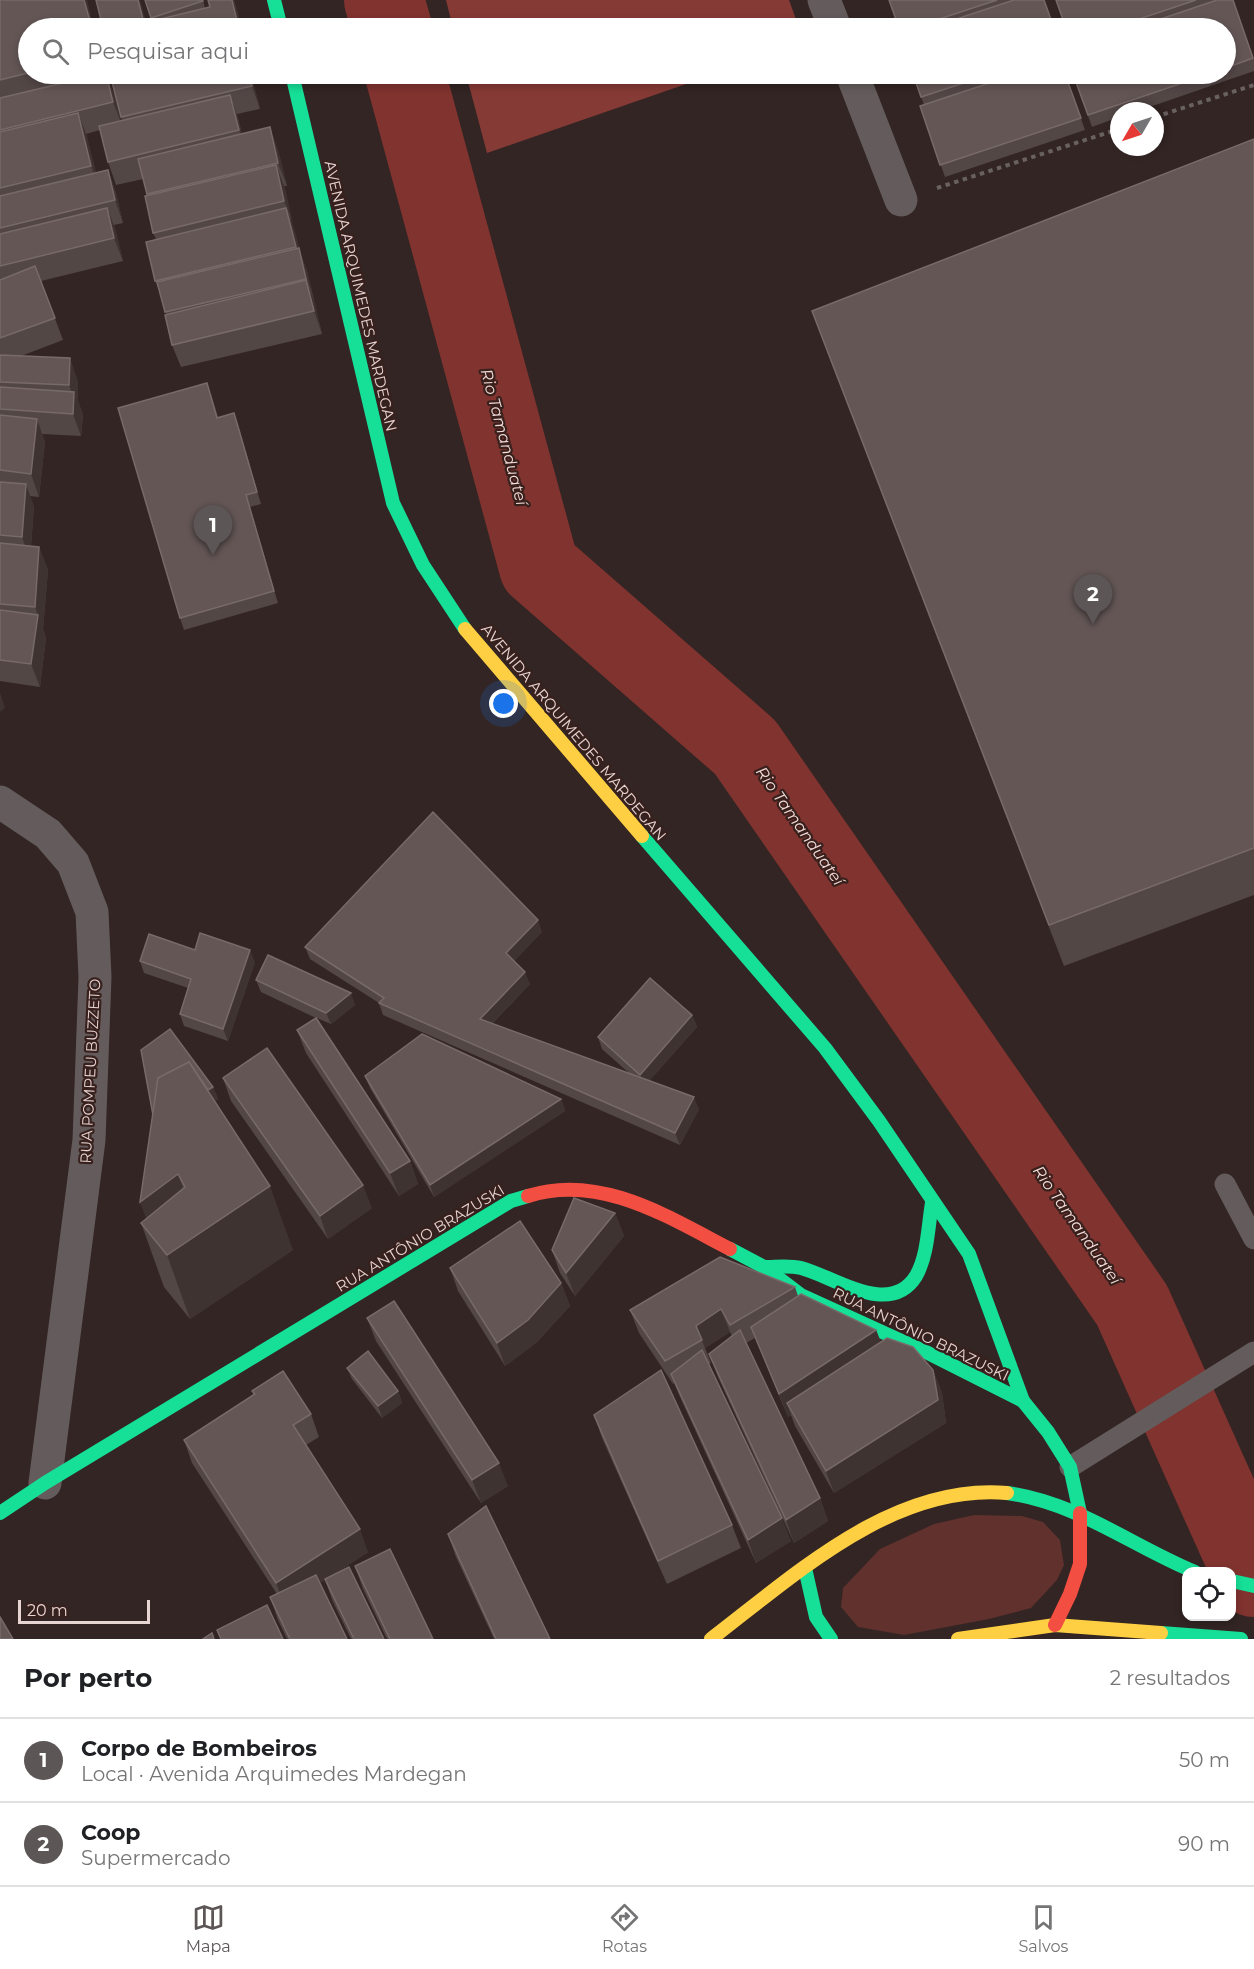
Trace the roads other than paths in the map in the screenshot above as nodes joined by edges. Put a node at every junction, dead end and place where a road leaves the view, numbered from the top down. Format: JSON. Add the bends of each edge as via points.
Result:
{"nodes":[{"id":1,"x":274,"y":0,"type":"edge"},
{"id":2,"x":824,"y":0,"type":"edge"},
{"id":3,"x":278,"y":18,"type":"edge"},
{"id":4,"x":831,"y":18,"type":"edge"},
{"id":5,"x":294,"y":84,"type":"edge"},
{"id":6,"x":856,"y":84,"type":"edge"},
{"id":7,"x":901,"y":200,"type":"road end"},
{"id":8,"x":0,"y":802,"type":"edge"},
{"id":9,"x":1224,"y":1184,"type":"dead end"},
{"id":10,"x":932,"y":1203,"type":"junction"},
{"id":11,"x":1254,"y":1239,"type":"edge"},
{"id":12,"x":764,"y":1267,"type":"junction"},
{"id":13,"x":1251,"y":1353,"type":"edge"},
{"id":14,"x":1023,"y":1401,"type":"junction"},
{"id":15,"x":1070,"y":1467,"type":"junction"},
{"id":16,"x":45,"y":1483,"type":"junction"},
{"id":17,"x":0,"y":1513,"type":"edge"},
{"id":18,"x":1080,"y":1513,"type":"junction"},
{"id":19,"x":1183,"y":1567,"type":"edge"},
{"id":20,"x":805,"y":1568,"type":"junction"},
{"id":21,"x":1236,"y":1582,"type":"edge"},
{"id":22,"x":1254,"y":1586,"type":"edge"},
{"id":23,"x":1055,"y":1625,"type":"junction"},
{"id":24,"x":711,"y":1639,"type":"edge"},
{"id":25,"x":831,"y":1639,"type":"edge"},
{"id":26,"x":958,"y":1639,"type":"edge"},
{"id":27,"x":1241,"y":1639,"type":"edge"}],
"edges":[{"from":1,"to":3,"type":"street"},
{"from":2,"to":4,"type":"street"},
{"from":5,"to":10,"type":"street","name":"AVENIDA ARQUIMEDES MARDEGAN","via":[[393,503],[423,565],[464,628],[505,679],[825,1048]]},
{"from":6,"to":7,"type":"street"},
{"from":8,"to":16,"type":"street","name":"RUA POMPEU BUZZETO","via":[[48,834],[73,863],[92,912],[95,978],[89,1140]]},
{"from":9,"to":11,"type":"lane"},
{"from":10,"to":12,"type":"street","via":[[921,1263],[910,1285],[901,1291],[887,1296],[869,1293],[797,1267]]},
{"from":10,"to":14,"type":"street","name":"AVENIDA ARQUIMEDES MARDEGAN","via":[[969,1254]]},
{"from":12,"to":14,"type":"street","name":"RUA ANTÔNIO BRAZUSKI","via":[[801,1295]]},
{"from":12,"to":16,"type":"street","name":"RUA ANTÔNIO BRAZUSKI","via":[[649,1207],[576,1189],[543,1191],[511,1201]]},
{"from":13,"to":15,"type":"lane"},
{"from":14,"to":15,"type":"street","name":"RUA ANTÔNIO BRAZUSKI"},
{"from":15,"to":18,"type":"street","name":"RUA ANTÔNIO BRAZUSKI"},
{"from":16,"to":17,"type":"street","name":"RUA ANTÔNIO BRAZUSKI"},
{"from":18,"to":19,"type":"street"},
{"from":18,"to":20,"type":"street","via":[[1000,1492],[938,1498],[893,1514]]},
{"from":18,"to":23,"type":"street","name":"RUA ANTÔNIO BRAZUSKI","via":[[1080,1564]]},
{"from":20,"to":24,"type":"street"},
{"from":20,"to":25,"type":"street","via":[[816,1617]]},
{"from":21,"to":22,"type":"street"},
{"from":23,"to":26,"type":"street"},
{"from":23,"to":27,"type":"street"}]}
